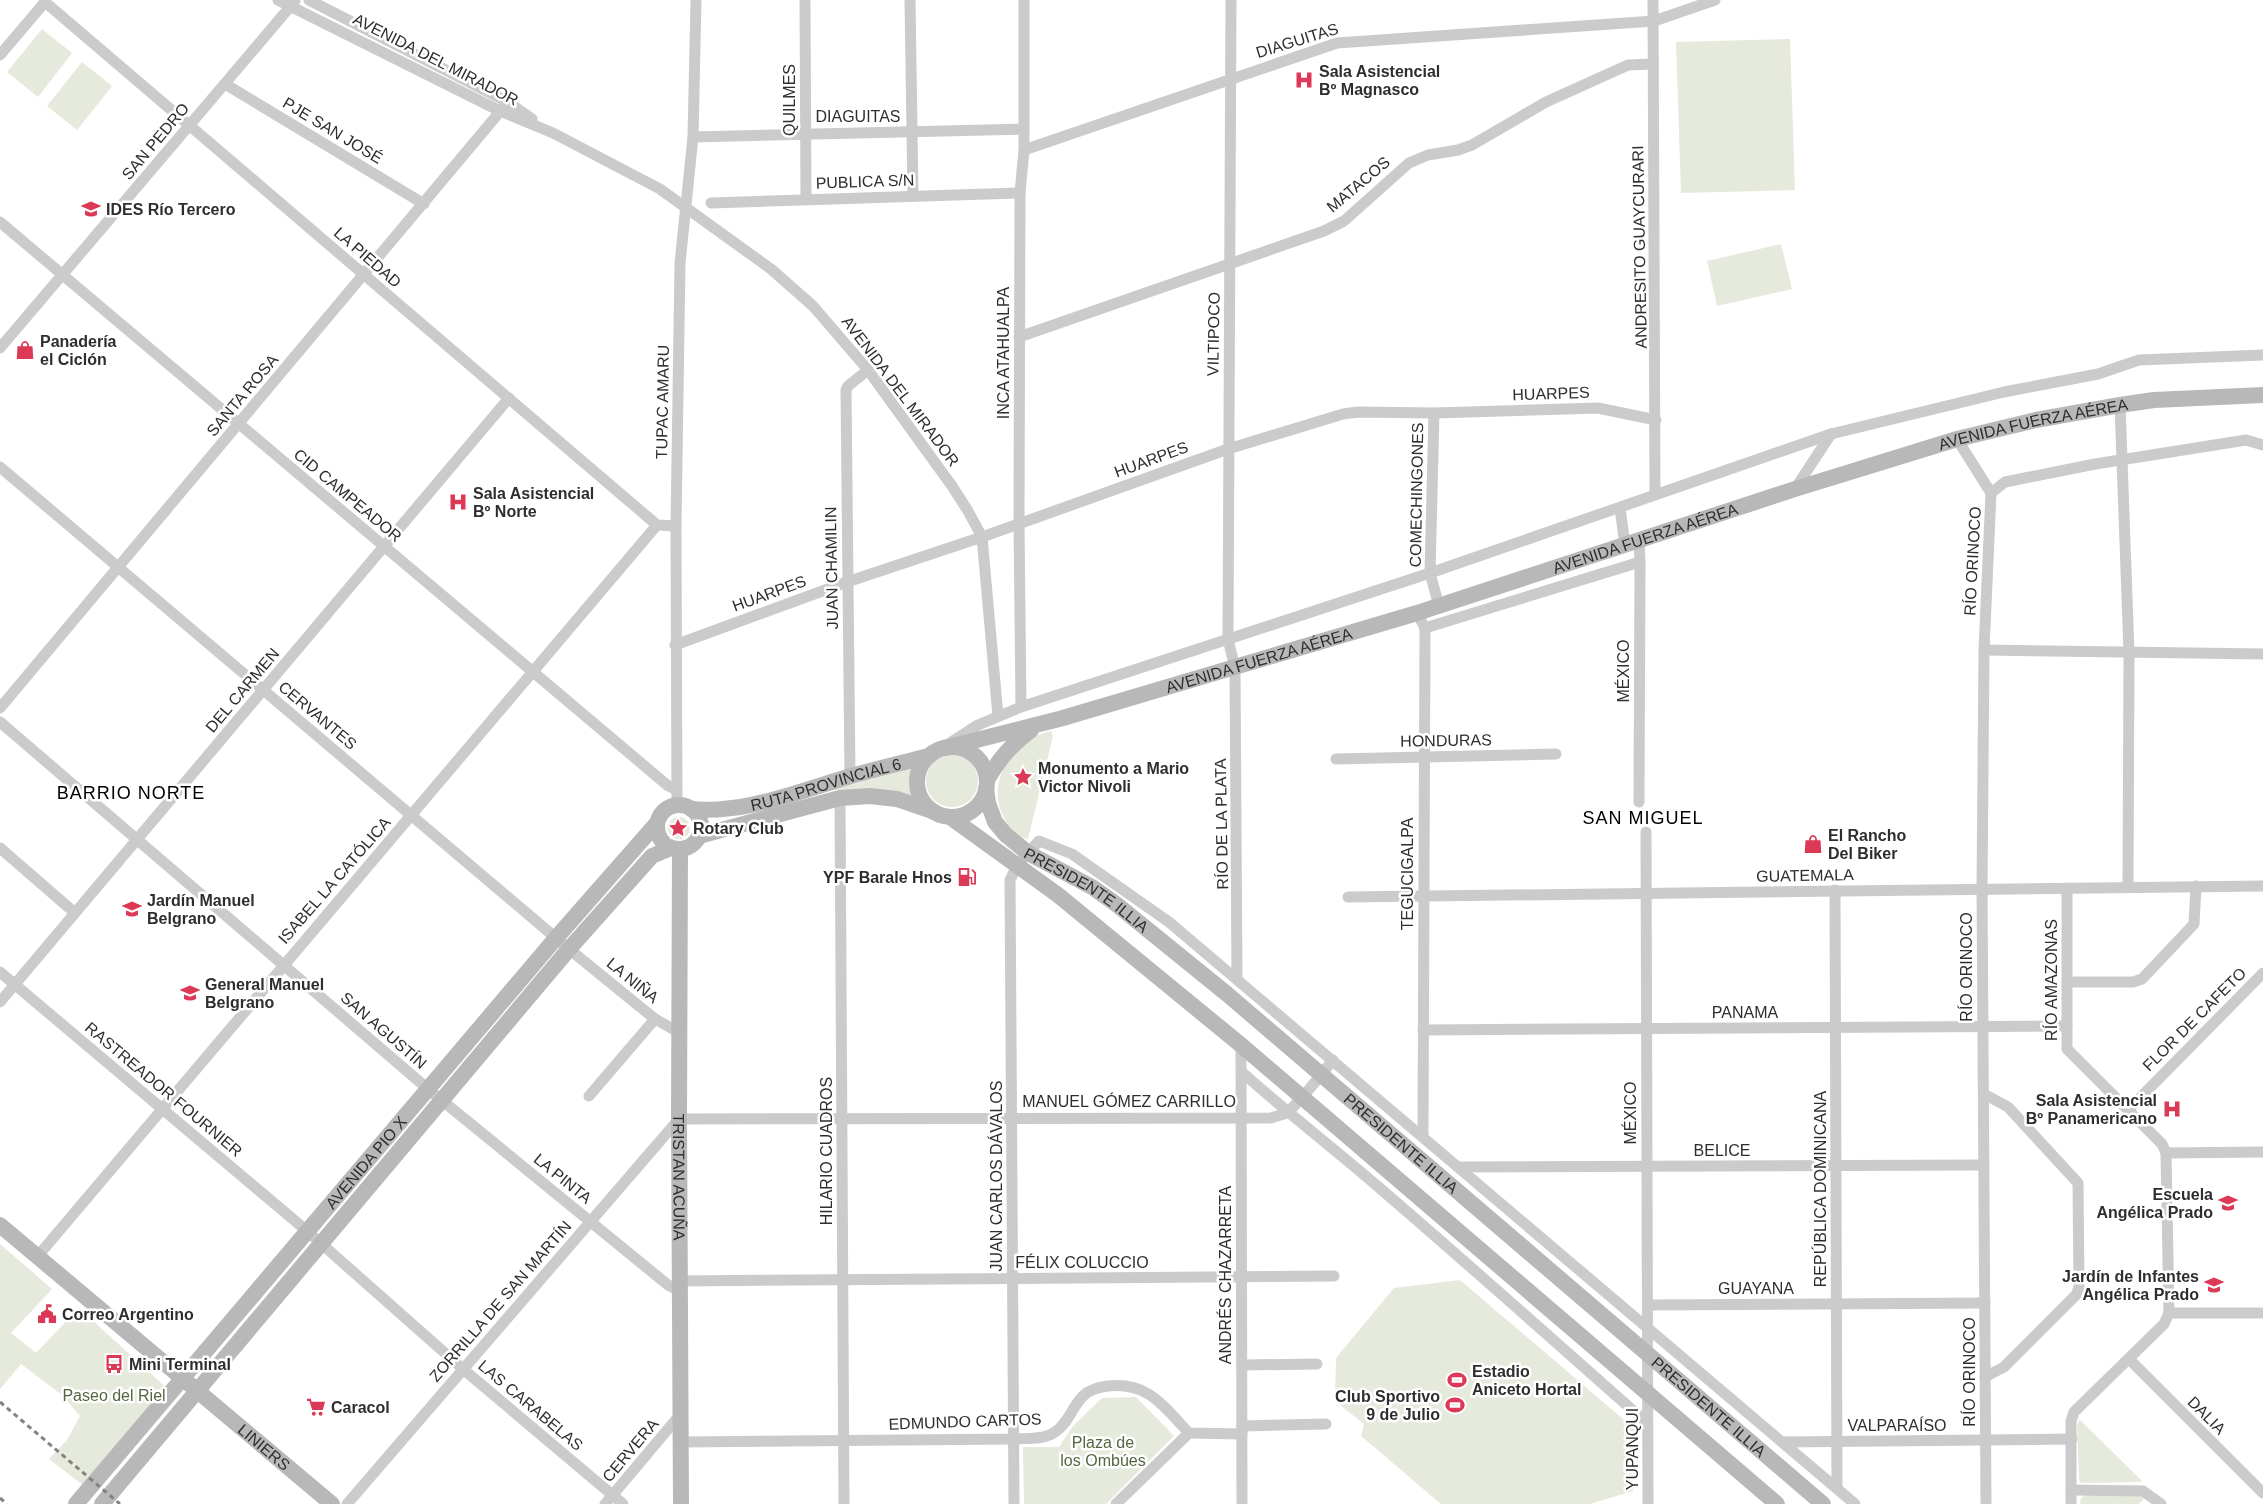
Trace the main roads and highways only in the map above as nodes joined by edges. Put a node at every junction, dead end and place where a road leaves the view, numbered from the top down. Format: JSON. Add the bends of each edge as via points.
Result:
{"nodes":[{"id":1,"x":2263,"y":395,"type":"edge"},
{"id":2,"x":1036,"y":726,"type":"junction"},
{"id":3,"x":938,"y":751,"type":"junction"},
{"id":4,"x":986,"y":784,"type":"junction"},
{"id":5,"x":682,"y":801,"type":"junction"},
{"id":6,"x":932,"y":810,"type":"junction"},
{"id":7,"x":950,"y":816,"type":"junction"},
{"id":8,"x":657,"y":823,"type":"junction"},
{"id":9,"x":699,"y":836,"type":"junction"},
{"id":10,"x":676,"y":848,"type":"junction"},
{"id":11,"x":1023,"y":859,"type":"junction"},
{"id":12,"x":0,"y":1225,"type":"edge"},
{"id":13,"x":182,"y":1379,"type":"junction"},
{"id":14,"x":196,"y":1392,"type":"junction"},
{"id":15,"x":76,"y":1504,"type":"edge"},
{"id":16,"x":102,"y":1504,"type":"edge"},
{"id":17,"x":332,"y":1504,"type":"edge"},
{"id":18,"x":681,"y":1504,"type":"edge"},
{"id":19,"x":1777,"y":1504,"type":"edge"},
{"id":20,"x":1823,"y":1504,"type":"edge"}],
"edges":[{"from":1,"to":2,"type":"main road","name":"AVENIDA FUERZA AÉREA","via":[[2154,400],[2036,420],[1957,439],[1439,606],[1421,620],[1235,668]]},
{"from":2,"to":3,"type":"main road","name":"AVENIDA FUERZA AÉREA"},
{"from":2,"to":4,"type":"main road","via":[[1010,745]]},
{"from":3,"to":4,"type":"main road","via":[[965,750],[973,754],[982,766]]},
{"from":3,"to":5,"type":"main road","name":"RUTA PROVINCIAL 6","via":[[780,798],[726,809],[710,811]]},
{"from":3,"to":6,"type":"main road","via":[[918,773],[919,794]]},
{"from":4,"to":7,"type":"main road","via":[[977,806],[969,812]]},
{"from":4,"to":11,"type":"main road","name":"PRESIDENTE ILLIA","via":[[995,822]]},
{"from":5,"to":8,"type":"main road","via":[[664,810]]},
{"from":5,"to":9,"type":"main road","via":[[700,821]]},
{"from":6,"to":7,"type":"main road"},
{"from":6,"to":9,"type":"main road","name":"RUTA PROVINCIAL 6","via":[[897,799],[870,796],[840,798]]},
{"from":7,"to":11,"type":"main road","name":"PRESIDENTE ILLIA"},
{"from":8,"to":10,"type":"main road","via":[[661,841]]},
{"from":8,"to":13,"type":"main road","name":"AVENIDA PIO X"},
{"from":9,"to":10,"type":"main road","via":[[691,845]]},
{"from":10,"to":14,"type":"main road","name":"AVENIDA PIO X","via":[[652,856],[569,949]]},
{"from":10,"to":18,"type":"main road","name":"TRISTAN ACUÑA","via":[[680,1032]]},
{"from":11,"to":19,"type":"main road","name":"PRESIDENTE ILLIA","via":[[1058,895],[1241,1046]]},
{"from":11,"to":20,"type":"main road","name":"PRESIDENTE ILLIA","via":[[1092,887],[1116,904],[1227,994]]},
{"from":12,"to":13,"type":"main road","name":"LINIERS"},
{"from":13,"to":14,"type":"main road","name":"LINIERS"},
{"from":13,"to":15,"type":"main road","name":"AVENIDA PIO X"},
{"from":14,"to":16,"type":"main road","name":"AVENIDA PIO X"},
{"from":14,"to":17,"type":"main road","name":"LINIERS"}]}
